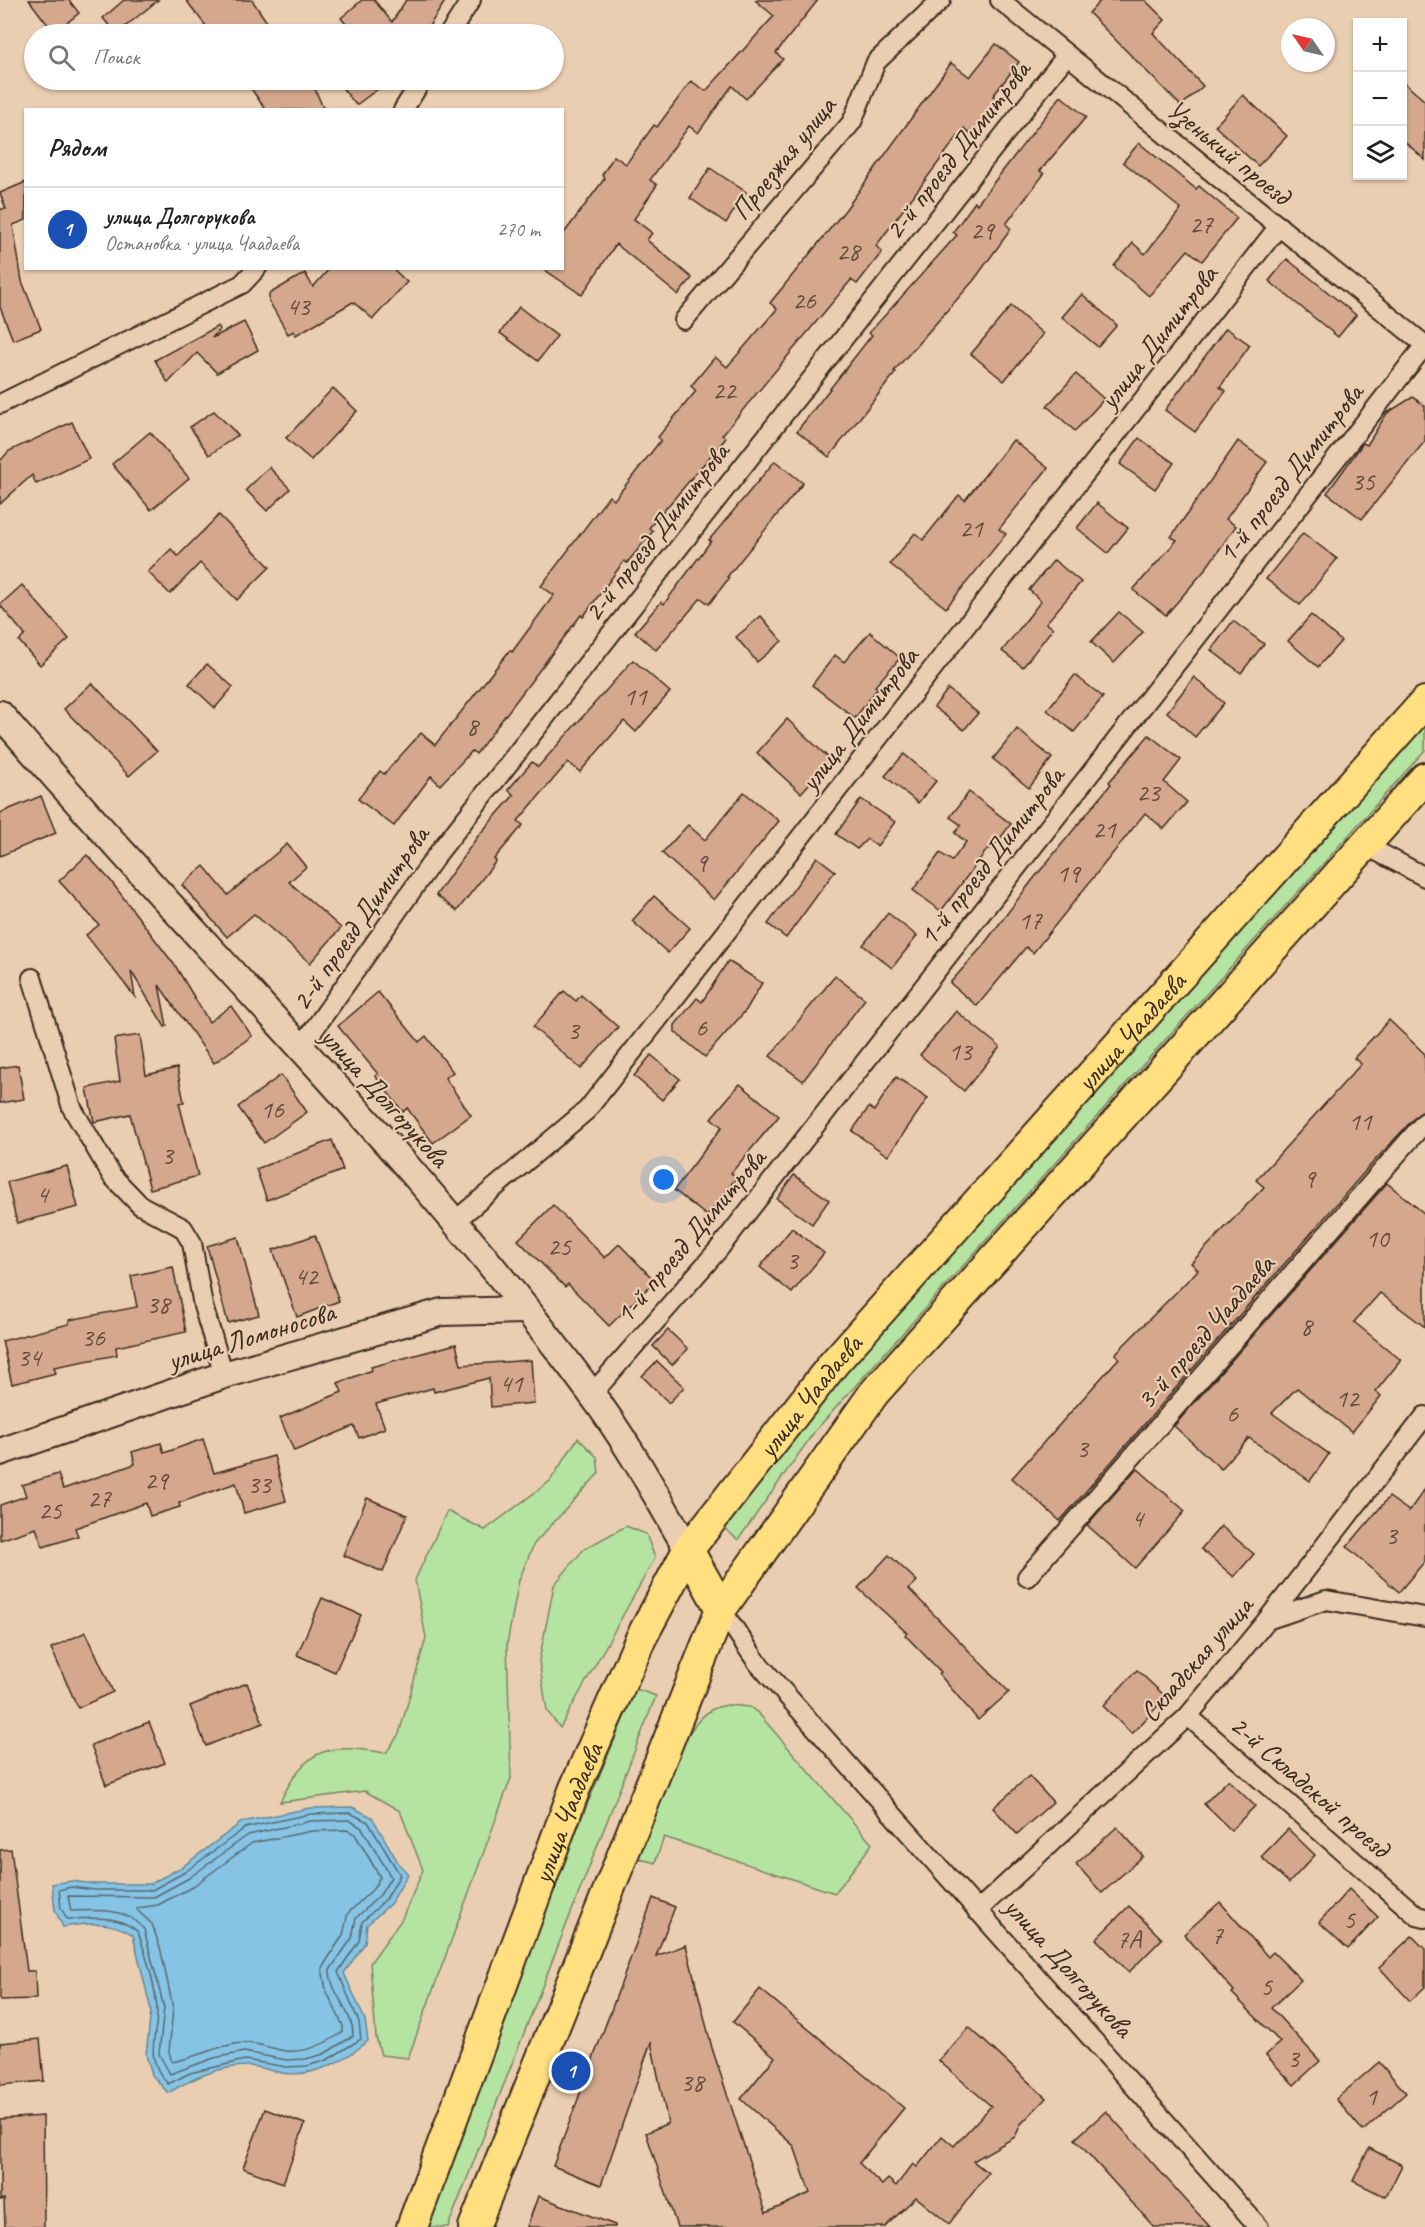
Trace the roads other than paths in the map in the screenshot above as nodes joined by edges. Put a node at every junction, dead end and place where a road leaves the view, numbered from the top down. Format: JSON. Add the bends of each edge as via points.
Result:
{"nodes":[{"id":1,"x":471,"y":0,"type":"edge"},
{"id":2,"x":941,"y":0,"type":"edge"},
{"id":3,"x":1000,"y":0,"type":"edge"},
{"id":4,"x":455,"y":24,"type":"edge"},
{"id":5,"x":1066,"y":56,"type":"junction"},
{"id":6,"x":416,"y":90,"type":"edge"},
{"id":7,"x":404,"y":108,"type":"edge"},
{"id":8,"x":1279,"y":226,"type":"junction"},
{"id":9,"x":255,"y":270,"type":"edge"},
{"id":10,"x":684,"y":320,"type":"dead end"},
{"id":11,"x":1425,"y":345,"type":"edge"},
{"id":12,"x":0,"y":404,"type":"edge"},
{"id":13,"x":1425,"y":702,"type":"edge"},
{"id":14,"x":0,"y":714,"type":"edge"},
{"id":15,"x":1425,"y":778,"type":"edge"},
{"id":16,"x":1365,"y":845,"type":"junction"},
{"id":17,"x":1425,"y":877,"type":"edge"},
{"id":18,"x":32,"y":978,"type":"dead end"},
{"id":19,"x":300,"y":1049,"type":"junction"},
{"id":20,"x":1425,"y":1122,"type":"edge"},
{"id":21,"x":455,"y":1221,"type":"junction"},
{"id":22,"x":526,"y":1310,"type":"junction"},
{"id":23,"x":224,"y":1375,"type":"junction"},
{"id":24,"x":592,"y":1394,"type":"junction"},
{"id":25,"x":1425,"y":1416,"type":"edge"},
{"id":26,"x":0,"y":1452,"type":"edge"},
{"id":27,"x":688,"y":1550,"type":"junction"},
{"id":28,"x":1027,"y":1577,"type":"dead end"},
{"id":29,"x":721,"y":1609,"type":"junction"},
{"id":30,"x":1425,"y":1617,"type":"edge"},
{"id":31,"x":1268,"y":1620,"type":"junction"},
{"id":32,"x":1188,"y":1716,"type":"junction"},
{"id":33,"x":977,"y":1911,"type":"junction"},
{"id":34,"x":1425,"y":1918,"type":"edge"},
{"id":35,"x":412,"y":2227,"type":"edge"},
{"id":36,"x":474,"y":2227,"type":"edge"},
{"id":37,"x":1259,"y":2227,"type":"edge"}],
"edges":[{"from":1,"to":4,"type":"street"},
{"from":2,"to":10,"type":"street","name":"Проезжая улица","via":[[876,63],[852,122]]},
{"from":3,"to":5,"type":"street","name":"Узенький проезд"},
{"from":5,"to":8,"type":"street","name":"Узенький проезд"},
{"from":5,"to":19,"type":"street","name":"2-й проезд Димитрова","via":[[439,852]]},
{"from":6,"to":7,"type":"street"},
{"from":8,"to":11,"type":"street","name":"Узенький проезд"},
{"from":8,"to":21,"type":"street","name":"улица Димитрова","via":[[587,1110]]},
{"from":9,"to":12,"type":"street","via":[[242,284]]},
{"from":11,"to":24,"type":"street","name":"1-й проезд Димитрова","via":[[718,1250]]},
{"from":13,"to":27,"type":"main road","name":"улица Чаадаева","via":[[834,1363]]},
{"from":14,"to":19,"type":"main road","name":"улица Долгорукова"},
{"from":15,"to":16,"type":"main road","name":"улица Чаадаева"},
{"from":16,"to":17,"type":"street"},
{"from":16,"to":29,"type":"main road","name":"улица Чаадаева","via":[[874,1393]]},
{"from":18,"to":23,"type":"street","via":[[72,1108],[112,1176],[140,1205],[183,1228],[192,1243],[203,1306]]},
{"from":19,"to":21,"type":"main road","name":"улица Долгорукова"},
{"from":20,"to":28,"type":"street","name":"3-й проезд Чаадаева"},
{"from":21,"to":22,"type":"main road","name":"улица Долгорукова"},
{"from":22,"to":23,"type":"main road","name":"улица Ломоносова","via":[[442,1312]]},
{"from":22,"to":24,"type":"main road","name":"улица Долгорукова"},
{"from":23,"to":26,"type":"main road","name":"улица Ломоносова"},
{"from":24,"to":27,"type":"main road","name":"улица Долгорукова"},
{"from":25,"to":31,"type":"street","name":"Складская улица"},
{"from":27,"to":29,"type":"main road"},
{"from":27,"to":35,"type":"main road","name":"улица Чаадаева","via":[[641,1638],[575,1788]]},
{"from":29,"to":33,"type":"street","name":"улица Долгорукова","via":[[757,1662]]},
{"from":29,"to":36,"type":"main road","name":"улица Чаадаева"},
{"from":30,"to":31,"type":"street","via":[[1326,1600]]},
{"from":31,"to":32,"type":"street","name":"Складская улица"},
{"from":32,"to":33,"type":"street","name":"Складская улица"},
{"from":32,"to":34,"type":"street","name":"2-й Складской проезд","via":[[1417,1916]]},
{"from":33,"to":37,"type":"street","name":"улица Долгорукова"}]}
